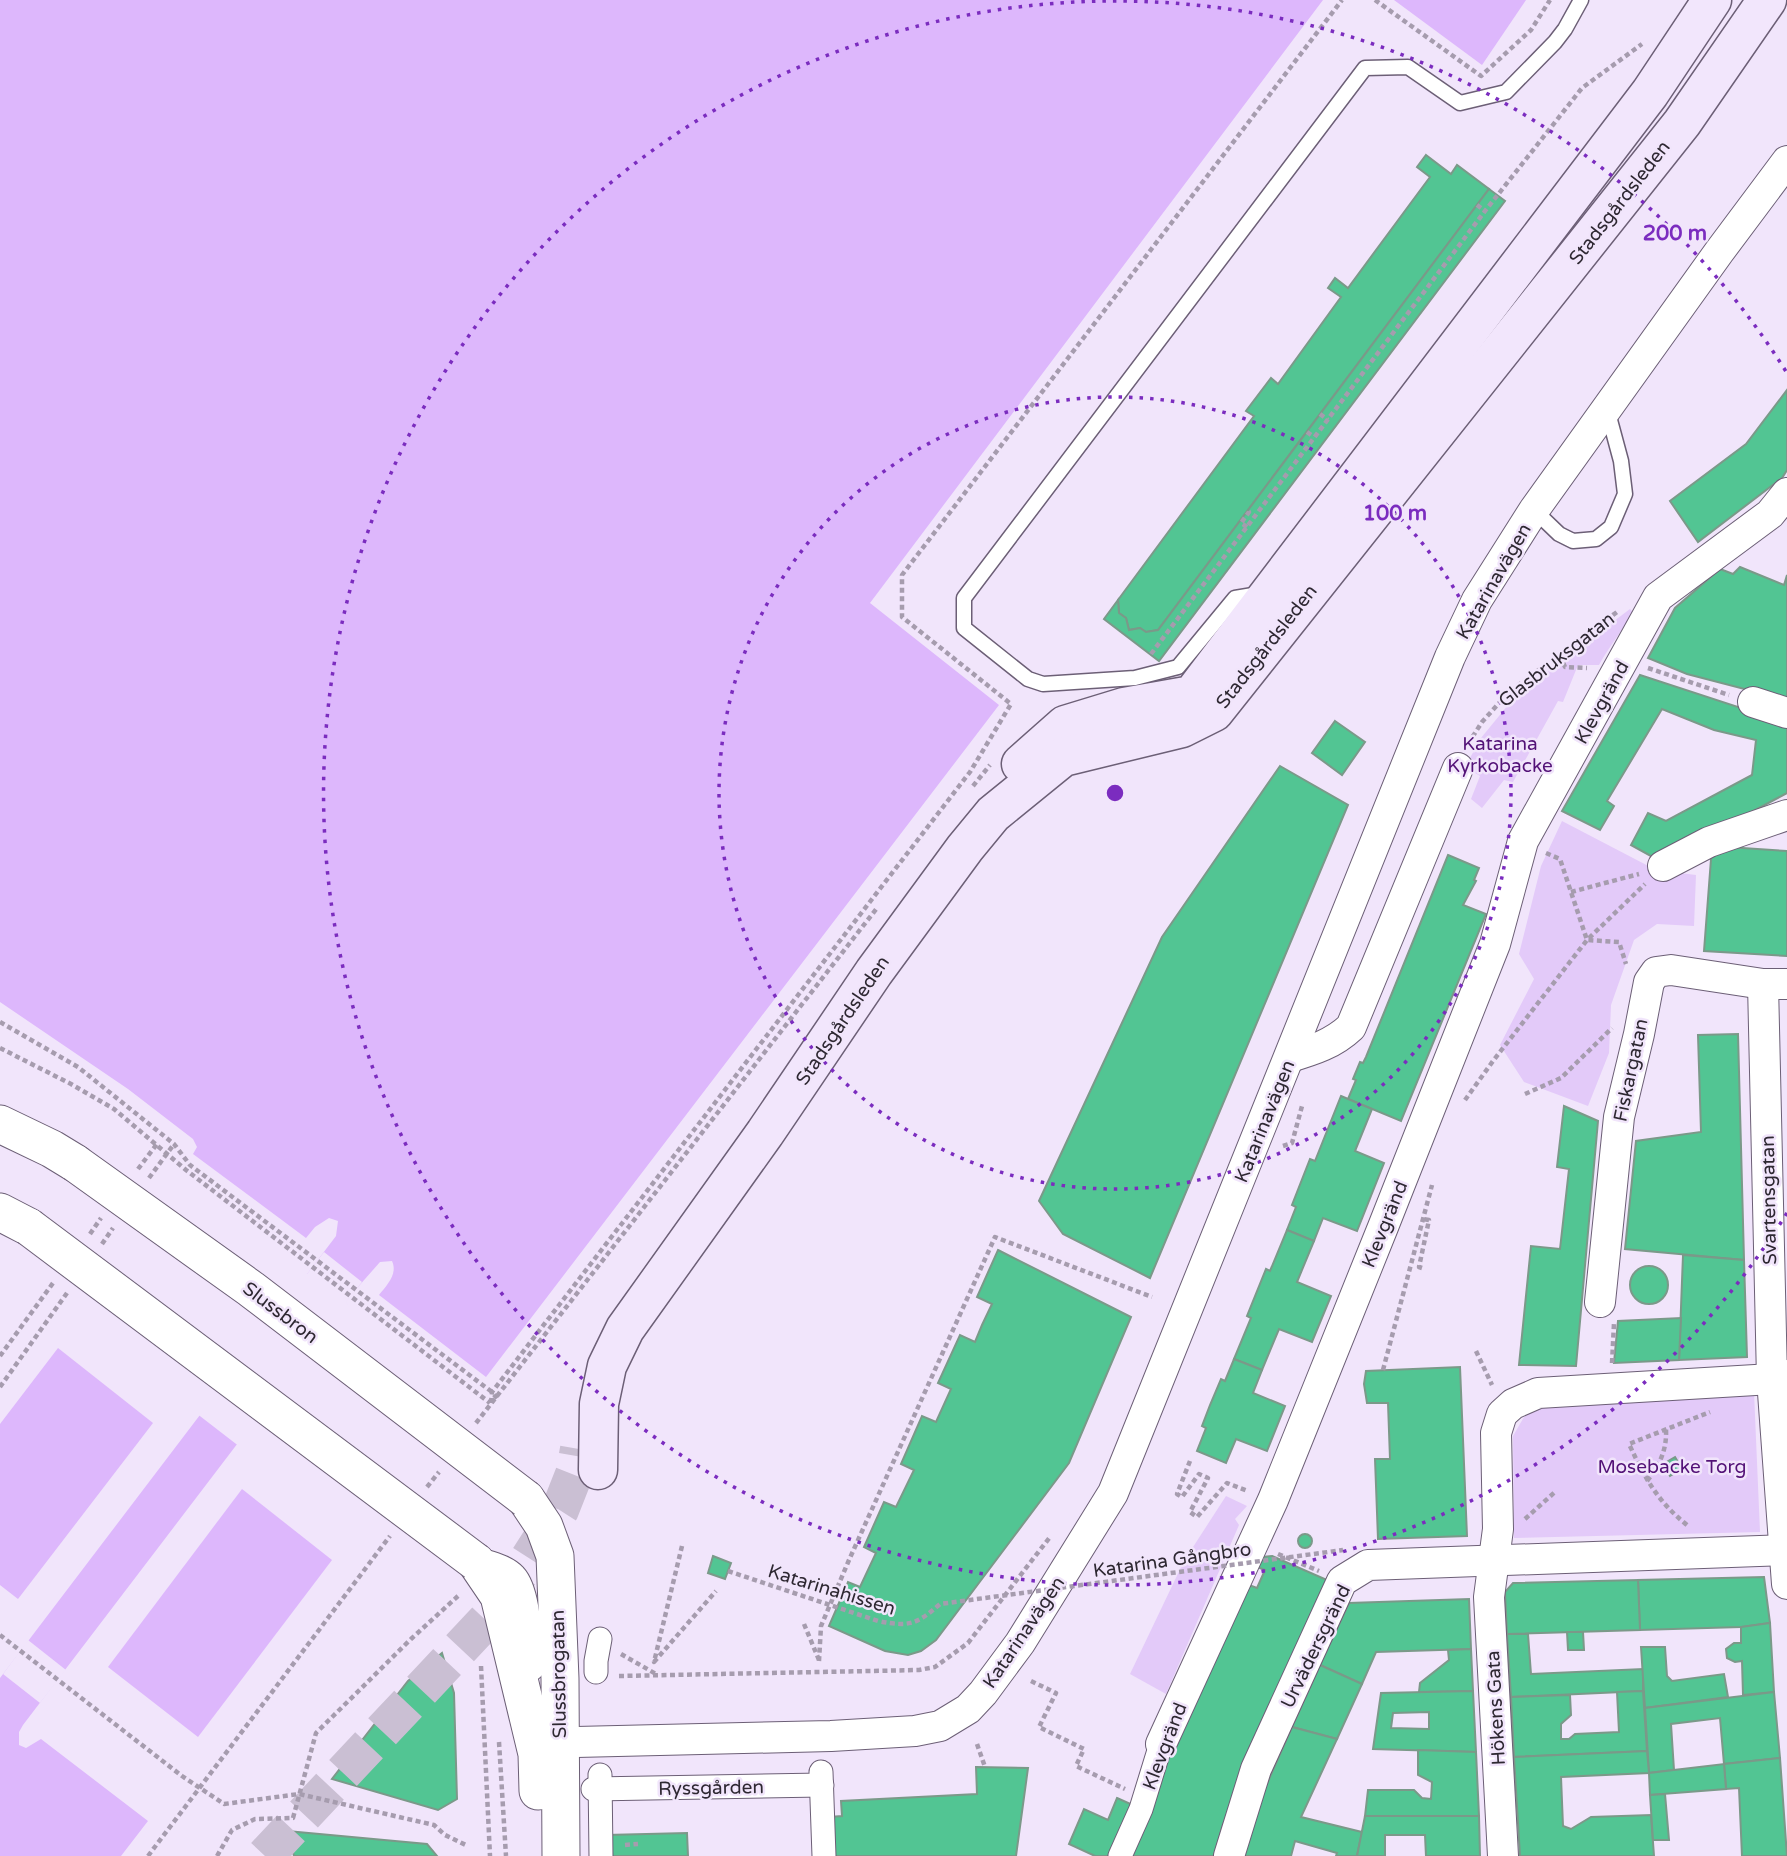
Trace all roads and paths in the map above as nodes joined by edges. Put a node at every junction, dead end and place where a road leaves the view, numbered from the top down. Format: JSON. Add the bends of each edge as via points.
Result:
{"nodes":[{"id":1,"x":1342,"y":0,"type":"edge"},
{"id":2,"x":1375,"y":0,"type":"edge"},
{"id":3,"x":1550,"y":0,"type":"edge"},
{"id":4,"x":1581,"y":0,"type":"edge"},
{"id":5,"x":1712,"y":0,"type":"edge"},
{"id":6,"x":1767,"y":0,"type":"edge"},
{"id":7,"x":1646,"y":42,"type":"dead end"},
{"id":8,"x":1787,"y":161,"type":"edge"},
{"id":9,"x":1477,"y":205,"type":"dead end"},
{"id":10,"x":1485,"y":211,"type":"junction"},
{"id":11,"x":1607,"y":408,"type":"junction"},
{"id":12,"x":1320,"y":414,"type":"dead end"},
{"id":13,"x":1328,"y":420,"type":"junction"},
{"id":14,"x":1307,"y":432,"type":"dead end"},
{"id":15,"x":1314,"y":437,"type":"junction"},
{"id":16,"x":1787,"y":494,"type":"edge"},
{"id":17,"x":1248,"y":510,"type":"dead end"},
{"id":18,"x":1534,"y":510,"type":"junction"},
{"id":19,"x":1247,"y":527,"type":"junction"},
{"id":20,"x":1270,"y":592,"type":"junction"},
{"id":21,"x":1658,"y":597,"type":"junction"},
{"id":22,"x":1151,"y":654,"type":"dead end"},
{"id":23,"x":1560,"y":655,"type":"junction"},
{"id":24,"x":1644,"y":666,"type":"dead end"},
{"id":25,"x":1593,"y":669,"type":"dead end"},
{"id":26,"x":1701,"y":687,"type":"dead end"},
{"id":27,"x":1753,"y":702,"type":"dead end"},
{"id":28,"x":1787,"y":713,"type":"edge"},
{"id":29,"x":1138,"y":720,"type":"junction"},
{"id":30,"x":990,"y":764,"type":"dead end"},
{"id":31,"x":1458,"y":768,"type":"joint"},
{"id":32,"x":965,"y":797,"type":"dead end"},
{"id":33,"x":1787,"y":814,"type":"edge"},
{"id":34,"x":1542,"y":850,"type":"dead end"},
{"id":35,"x":1663,"y":866,"type":"junction"},
{"id":36,"x":1571,"y":892,"type":"junction"},
{"id":37,"x":879,"y":906,"type":"dead end"},
{"id":38,"x":1587,"y":940,"type":"junction"},
{"id":39,"x":1626,"y":964,"type":"dead end"},
{"id":40,"x":1775,"y":984,"type":"edge"},
{"id":41,"x":0,"y":1022,"type":"edge"},
{"id":42,"x":1639,"y":1034,"type":"junction"},
{"id":43,"x":0,"y":1048,"type":"edge"},
{"id":44,"x":1290,"y":1057,"type":"junction"},
{"id":45,"x":1525,"y":1094,"type":"dead end"},
{"id":46,"x":1458,"y":1110,"type":"dead end"},
{"id":47,"x":14,"y":1130,"type":"edge"},
{"id":48,"x":1434,"y":1179,"type":"dead end"},
{"id":49,"x":1423,"y":1219,"type":"junction"},
{"id":50,"x":14,"y":1220,"type":"edge"},
{"id":51,"x":1422,"y":1268,"type":"dead end"},
{"id":52,"x":1152,"y":1297,"type":"dead end"},
{"id":53,"x":1607,"y":1313,"type":"joint"},
{"id":54,"x":51,"y":1315,"type":"dead end"},
{"id":55,"x":1476,"y":1351,"type":"dead end"},
{"id":56,"x":1612,"y":1364,"type":"dead end"},
{"id":57,"x":1383,"y":1370,"type":"dead end"},
{"id":58,"x":1489,"y":1374,"type":"dead end"},
{"id":59,"x":1780,"y":1377,"type":"edge"},
{"id":60,"x":0,"y":1387,"type":"edge"},
{"id":61,"x":495,"y":1397,"type":"junction"},
{"id":62,"x":491,"y":1403,"type":"junction"},
{"id":63,"x":472,"y":1428,"type":"dead end"},
{"id":64,"x":1667,"y":1429,"type":"dead end"},
{"id":65,"x":1629,"y":1444,"type":"dead end"},
{"id":66,"x":447,"y":1461,"type":"dead end"},
{"id":67,"x":1190,"y":1461,"type":"dead end"},
{"id":68,"x":1647,"y":1481,"type":"junction"},
{"id":69,"x":422,"y":1494,"type":"dead end"},
{"id":70,"x":526,"y":1499,"type":"joint"},
{"id":71,"x":1273,"y":1500,"type":"junction"},
{"id":72,"x":397,"y":1527,"type":"dead end"},
{"id":73,"x":1699,"y":1528,"type":"dead end"},
{"id":74,"x":1054,"y":1532,"type":"dead end"},
{"id":75,"x":682,"y":1546,"type":"dead end"},
{"id":76,"x":1343,"y":1550,"type":"dead end"},
{"id":77,"x":1785,"y":1550,"type":"junction"},
{"id":78,"x":1272,"y":1552,"type":"dead end"},
{"id":79,"x":1495,"y":1560,"type":"junction"},
{"id":80,"x":728,"y":1571,"type":"dead end"},
{"id":81,"x":1329,"y":1575,"type":"dead end"},
{"id":82,"x":1787,"y":1584,"type":"edge"},
{"id":83,"x":716,"y":1591,"type":"dead end"},
{"id":84,"x":458,"y":1596,"type":"dead end"},
{"id":85,"x":964,"y":1601,"type":"joint"},
{"id":86,"x":804,"y":1624,"type":"dead end"},
{"id":87,"x":0,"y":1635,"type":"edge"},
{"id":88,"x":600,"y":1639,"type":"dead end"},
{"id":89,"x":597,"y":1675,"type":"joint"},
{"id":90,"x":1031,"y":1681,"type":"dead end"},
{"id":91,"x":481,"y":1683,"type":"dead end"},
{"id":92,"x":499,"y":1736,"type":"dead end"},
{"id":93,"x":978,"y":1744,"type":"dead end"},
{"id":94,"x":1161,"y":1744,"type":"joint"},
{"id":95,"x":549,"y":1749,"type":"junction"},
{"id":96,"x":985,"y":1767,"type":"dead end"},
{"id":97,"x":199,"y":1788,"type":"junction"},
{"id":98,"x":299,"y":1794,"type":"junction"},
{"id":99,"x":1144,"y":1798,"type":"junction"},
{"id":100,"x":468,"y":1846,"type":"dead end"},
{"id":101,"x":148,"y":1856,"type":"edge"},
{"id":102,"x":217,"y":1856,"type":"edge"},
{"id":103,"x":490,"y":1856,"type":"edge"},
{"id":104,"x":506,"y":1856,"type":"edge"},
{"id":105,"x":540,"y":1856,"type":"edge"},
{"id":106,"x":561,"y":1856,"type":"edge"},
{"id":107,"x":601,"y":1856,"type":"edge"},
{"id":108,"x":824,"y":1856,"type":"edge"},
{"id":109,"x":1119,"y":1856,"type":"edge"},
{"id":110,"x":1229,"y":1856,"type":"edge"},
{"id":111,"x":1503,"y":1856,"type":"edge"}],
"edges":[{"from":1,"to":61,"type":"path","via":[[902,575],[902,617],[1011,704],[984,749]]},
{"from":2,"to":3,"type":"path","via":[[1482,76],[1531,30]]},
{"from":4,"to":20,"type":"lane","via":[[1560,36],[1506,92],[1460,103],[1408,67],[1365,68],[964,598],[964,628],[1028,679],[1043,684],[1135,678],[1178,667],[1235,598]]},
{"from":5,"to":20,"type":"main road","name":"Stadsgårdsleden","via":[[1650,93]]},
{"from":6,"to":29,"type":"main road","name":"Stadsgårdsleden","via":[[1682,123],[1214,712],[1182,728]]},
{"from":7,"to":10,"type":"path","via":[[1582,88]]},
{"from":8,"to":11,"type":"street","name":"Katarinavägen"},
{"from":9,"to":10,"type":"path"},
{"from":10,"to":13,"type":"path"},
{"from":11,"to":18,"type":"street","name":"Katarinavägen"},
{"from":11,"to":18,"type":"lane","via":[[1625,494],[1611,527],[1596,539],[1573,541]]},
{"from":12,"to":13,"type":"path"},
{"from":13,"to":15,"type":"path"},
{"from":14,"to":15,"type":"path"},
{"from":15,"to":19,"type":"path"},
{"from":16,"to":21,"type":"street","via":[[1770,513]]},
{"from":17,"to":19,"type":"path","via":[[1241,523]]},
{"from":18,"to":44,"type":"street","name":"Katarinavägen","via":[[1477,600],[1450,657]]},
{"from":19,"to":22,"type":"path"},
{"from":20,"to":29,"type":"main road","name":"Stadsgårdsleden"},
{"from":21,"to":23,"type":"path","name":"Glasbruksgatan","via":[[1636,598]]},
{"from":21,"to":71,"type":"street","name":"Klevgränd","via":[[1523,841],[1494,944]]},
{"from":23,"to":25,"type":"path","via":[[1565,667]]},
{"from":23,"to":31,"type":"path","name":"Glasbruksgatan","via":[[1494,706]]},
{"from":24,"to":26,"type":"path"},
{"from":27,"to":28,"type":"street"},
{"from":29,"to":29,"type":"main road","name":"Stadsgårdsleden","via":[[1063,757],[993,814],[965,848],[625,1329],[607,1366],[588,1459],[580,1393],[587,1361],[612,1319],[759,1123],[968,820],[1019,765],[1065,725]]},
{"from":30,"to":32,"type":"path"},
{"from":31,"to":44,"type":"street","via":[[1351,1027],[1317,1049]]},
{"from":33,"to":35,"type":"street","via":[[1709,842]]},
{"from":34,"to":36,"type":"path","via":[[1560,859]]},
{"from":35,"to":36,"type":"path"},
{"from":35,"to":38,"type":"path"},
{"from":36,"to":38,"type":"path"},
{"from":37,"to":61,"type":"path"},
{"from":38,"to":39,"type":"path","via":[[1619,942]]},
{"from":38,"to":46,"type":"path"},
{"from":40,"to":42,"type":"street","name":"Fiskargatan","via":[[1656,972],[1649,982]]},
{"from":40,"to":59,"type":"street","name":"Svartensgatan"},
{"from":41,"to":61,"type":"path","via":[[78,1067],[174,1144],[190,1165]]},
{"from":42,"to":45,"type":"path","via":[[1612,1028],[1561,1078]]},
{"from":42,"to":53,"type":"street","name":"Fiskargatan","via":[[1619,1117]]},
{"from":43,"to":62,"type":"path","via":[[114,1109],[186,1170]]},
{"from":44,"to":95,"type":"street","name":"Katarinavägen","via":[[1113,1493],[1014,1652],[968,1709],[940,1726],[915,1731]]},
{"from":47,"to":70,"type":"street","name":"Slussbron","bridge":true,"via":[[75,1163],[251,1289]]},
{"from":48,"to":49,"type":"path"},
{"from":49,"to":51,"type":"path","via":[[1429,1220]]},
{"from":49,"to":57,"type":"path"},
{"from":50,"to":95,"type":"street","name":"Slussbrogatan","bridge":true,"via":[[476,1562],[499,1596]]},
{"from":52,"to":86,"type":"path","via":[[995,1237],[821,1626],[819,1661]]},
{"from":53,"to":56,"type":"path"},
{"from":54,"to":60,"type":"path"},
{"from":55,"to":58,"type":"path"},
{"from":59,"to":77,"type":"street","name":"Svartensgatan"},
{"from":59,"to":79,"type":"street","via":[[1538,1393],[1513,1404],[1502,1414],[1496,1433]]},
{"from":61,"to":62,"type":"path"},
{"from":62,"to":63,"type":"path"},
{"from":64,"to":68,"type":"path","via":[[1667,1446]]},
{"from":65,"to":68,"type":"path"},
{"from":66,"to":69,"type":"path"},
{"from":67,"to":71,"type":"path","via":[[1177,1494],[1182,1497],[1199,1474],[1208,1478],[1190,1512],[1197,1517],[1227,1483]]},
{"from":68,"to":73,"type":"path","via":[[1667,1509],[1687,1525]]},
{"from":70,"to":95,"type":"street","name":"Slussbrogatan","via":[[544,1526],[555,1556],[560,1672]]},
{"from":71,"to":94,"type":"street","name":"Klevgränd"},
{"from":72,"to":97,"type":"path"},
{"from":74,"to":89,"type":"path","via":[[968,1643],[934,1667]]},
{"from":75,"to":83,"type":"path","via":[[654,1662]]},
{"from":76,"to":85,"type":"path","name":"Katarina Gångbro","bridge":true},
{"from":77,"to":79,"type":"street"},
{"from":77,"to":82,"type":"street","name":"Svartensgatan"},
{"from":78,"to":81,"type":"path"},
{"from":79,"to":110,"type":"street","name":"Urvädersgränd","via":[[1368,1564],[1342,1581],[1256,1769]]},
{"from":79,"to":111,"type":"street","name":"Hökens Gata","via":[[1489,1597]]},
{"from":80,"to":85,"type":"path","name":"Katarinahissen","bridge":true,"via":[[900,1625],[922,1619],[940,1604]]},
{"from":84,"to":98,"type":"path","via":[[316,1733]]},
{"from":87,"to":97,"type":"path"},
{"from":88,"to":89,"type":"street"},
{"from":90,"to":99,"type":"path","via":[[1056,1693],[1040,1727],[1084,1749],[1076,1766]]},
{"from":91,"to":103,"type":"path"},
{"from":92,"to":104,"type":"path"},
{"from":93,"to":96,"type":"path"},
{"from":94,"to":99,"type":"street","name":"Klevgränd"},
{"from":95,"to":105,"type":"street","name":"Slussbrogatan"},
{"from":95,"to":106,"type":"street","name":"Slussbrogatan"},
{"from":97,"to":98,"type":"path","via":[[224,1804]]},
{"from":97,"to":101,"type":"path"},
{"from":98,"to":100,"type":"path","via":[[433,1825]]},
{"from":98,"to":102,"type":"path","via":[[293,1818],[256,1819],[232,1829]]},
{"from":99,"to":109,"type":"street","name":"Klevgränd"},
{"from":107,"to":108,"type":"street","name":"Ryssgården","via":[[598,1784],[821,1777]]}]}
